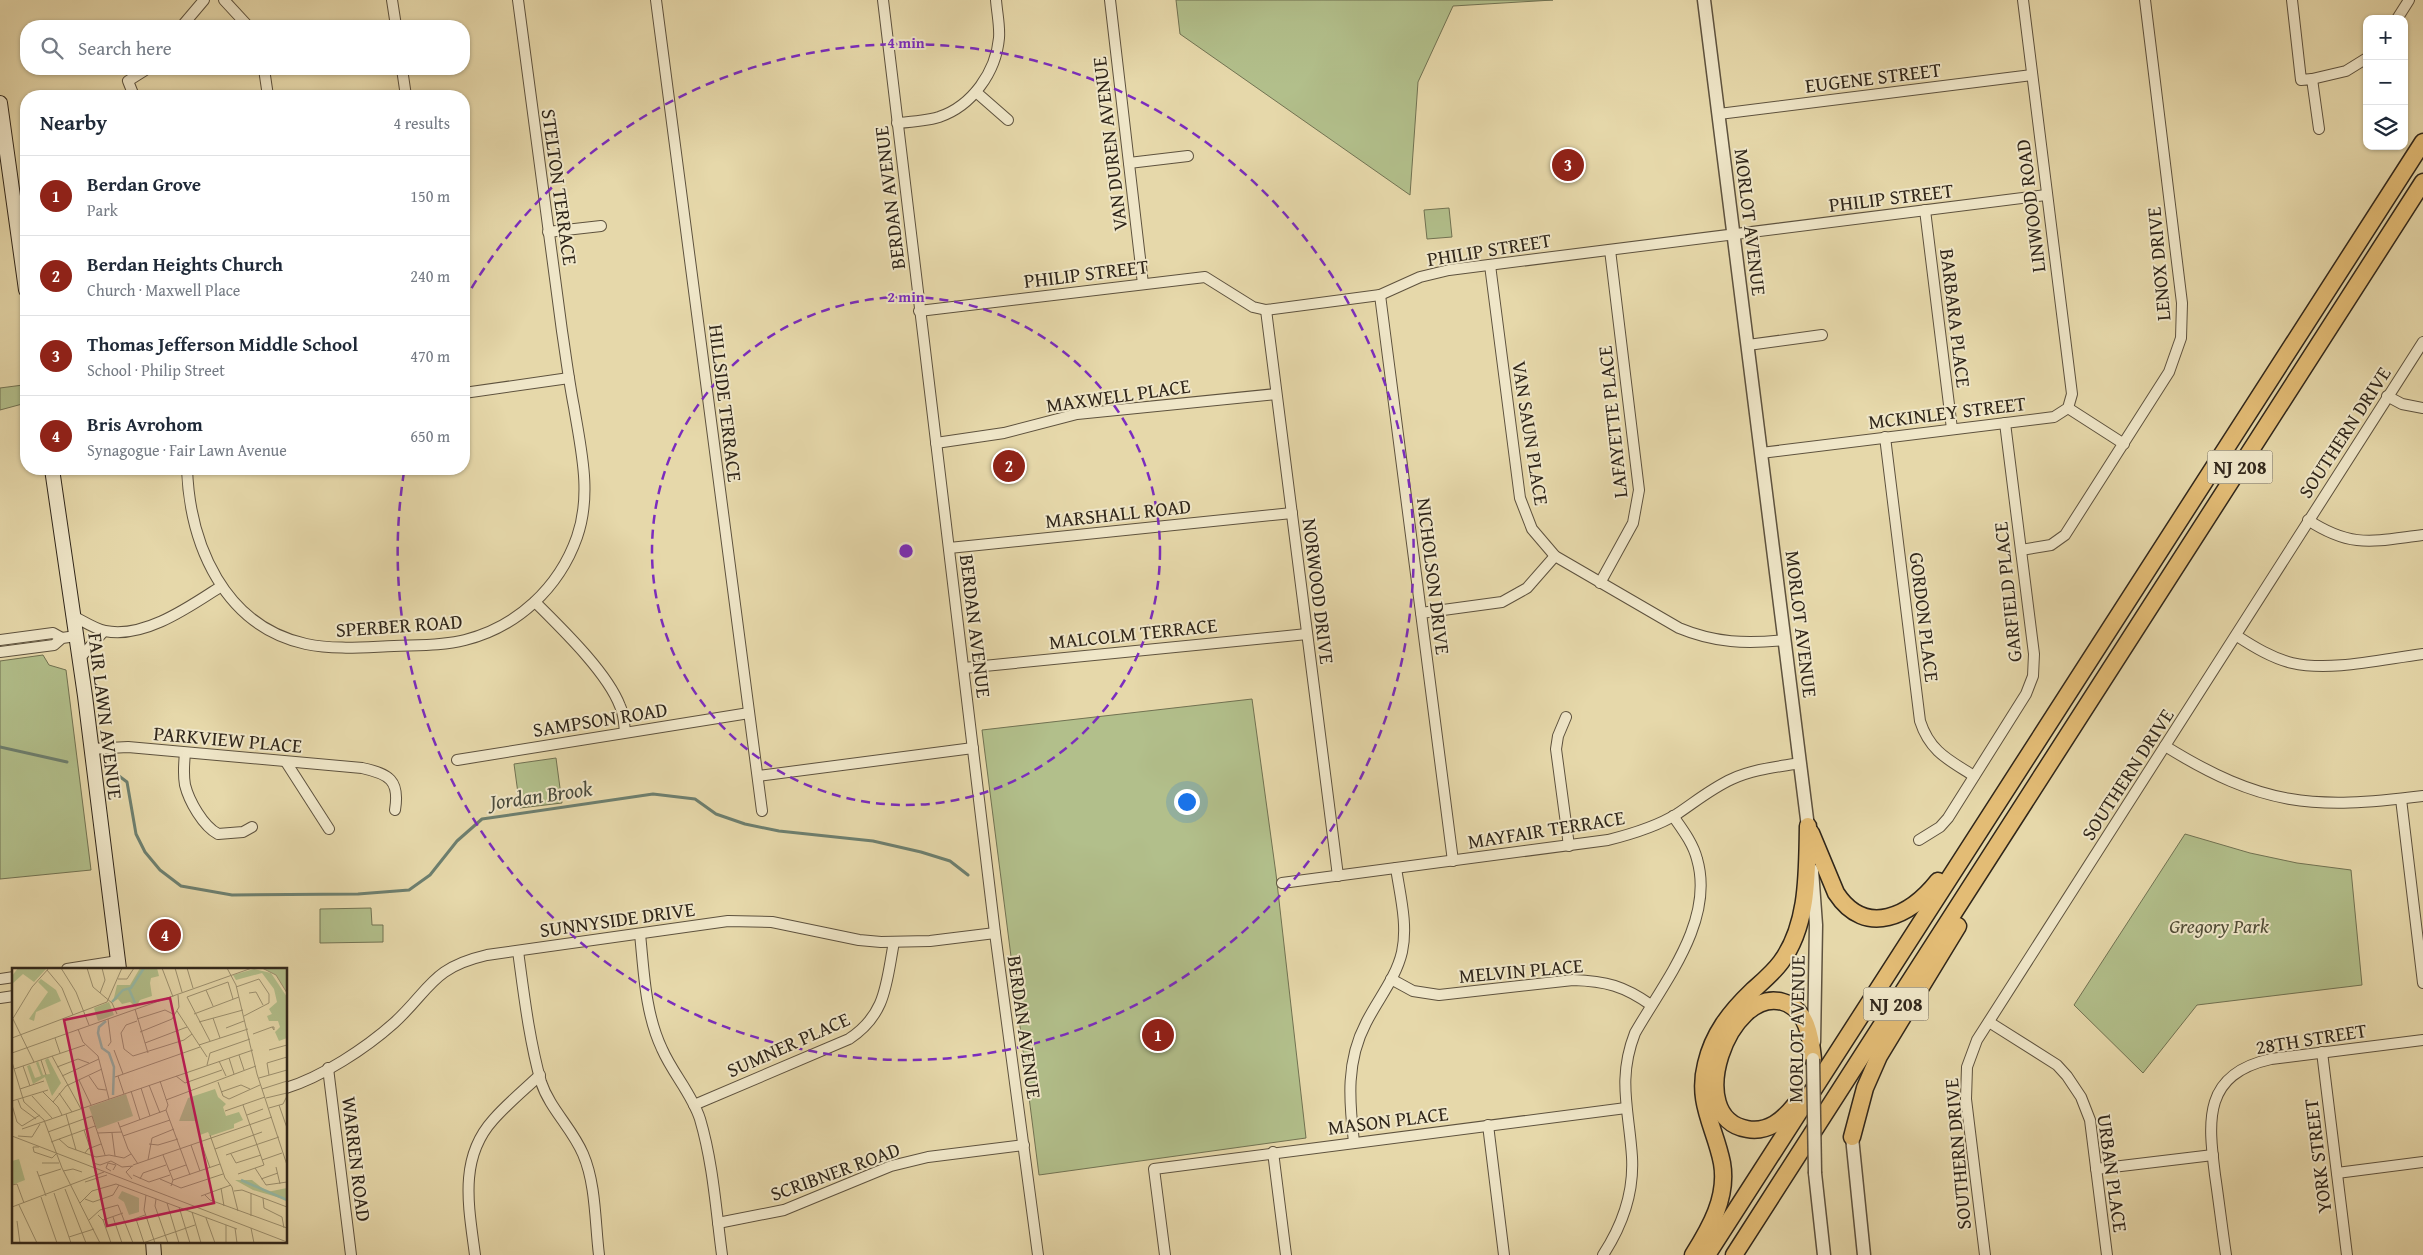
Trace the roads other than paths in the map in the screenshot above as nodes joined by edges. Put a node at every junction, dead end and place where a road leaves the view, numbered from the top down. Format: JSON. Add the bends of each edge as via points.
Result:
{"nodes":[{"id":1,"x":204,"y":0,"type":"edge"},
{"id":2,"x":224,"y":0,"type":"edge"},
{"id":3,"x":392,"y":0,"type":"edge"},
{"id":4,"x":518,"y":0,"type":"edge"},
{"id":5,"x":656,"y":0,"type":"edge"},
{"id":6,"x":883,"y":0,"type":"edge"},
{"id":7,"x":996,"y":0,"type":"edge"},
{"id":8,"x":1110,"y":0,"type":"edge"},
{"id":9,"x":1704,"y":0,"type":"edge"},
{"id":10,"x":2023,"y":0,"type":"edge"},
{"id":11,"x":2145,"y":0,"type":"edge"},
{"id":12,"x":2292,"y":0,"type":"edge"},
{"id":13,"x":2409,"y":0,"type":"edge"},
{"id":14,"x":2400,"y":15,"type":"edge"},
{"id":15,"x":187,"y":20,"type":"edge"},
{"id":16,"x":242,"y":20,"type":"edge"},
{"id":17,"x":395,"y":20,"type":"edge"},
{"id":18,"x":2364,"y":60,"type":"edge"},
{"id":19,"x":138,"y":75,"type":"edge"},
{"id":20,"x":265,"y":75,"type":"edge"},
{"id":21,"x":403,"y":75,"type":"edge"},
{"id":22,"x":2032,"y":75,"type":"junction"},
{"id":23,"x":2312,"y":78,"type":"junction"},
{"id":24,"x":131,"y":90,"type":"edge"},
{"id":25,"x":267,"y":90,"type":"edge"},
{"id":26,"x":405,"y":90,"type":"edge"},
{"id":27,"x":976,"y":92,"type":"junction"},
{"id":28,"x":0,"y":103,"type":"edge"},
{"id":29,"x":1719,"y":114,"type":"junction"},
{"id":30,"x":1008,"y":120,"type":"dead end"},
{"id":31,"x":897,"y":123,"type":"junction"},
{"id":32,"x":2319,"y":129,"type":"dead end"},
{"id":33,"x":2423,"y":142,"type":"edge"},
{"id":34,"x":1188,"y":156,"type":"dead end"},
{"id":35,"x":1129,"y":163,"type":"junction"},
{"id":36,"x":2423,"y":182,"type":"edge"},
{"id":37,"x":2046,"y":195,"type":"junction"},
{"id":38,"x":1925,"y":210,"type":"junction"},
{"id":39,"x":601,"y":226,"type":"dead end"},
{"id":40,"x":548,"y":232,"type":"junction"},
{"id":41,"x":1734,"y":234,"type":"junction"},
{"id":42,"x":20,"y":247,"type":"edge"},
{"id":43,"x":1610,"y":250,"type":"junction"},
{"id":44,"x":1490,"y":265,"type":"junction"},
{"id":45,"x":1143,"y":284,"type":"junction"},
{"id":46,"x":1380,"y":295,"type":"junction"},
{"id":47,"x":1266,"y":310,"type":"junction"},
{"id":48,"x":920,"y":311,"type":"junction"},
{"id":49,"x":1822,"y":336,"type":"dead end"},
{"id":50,"x":2423,"y":342,"type":"edge"},
{"id":51,"x":1748,"y":345,"type":"junction"},
{"id":52,"x":569,"y":378,"type":"junction"},
{"id":53,"x":470,"y":392,"type":"edge"},
{"id":54,"x":1276,"y":394,"type":"junction"},
{"id":55,"x":2388,"y":396,"type":"junction"},
{"id":56,"x":2068,"y":408,"type":"junction"},
{"id":57,"x":2423,"y":408,"type":"edge"},
{"id":58,"x":2005,"y":423,"type":"junction"},
{"id":59,"x":1952,"y":429,"type":"junction"},
{"id":60,"x":1885,"y":438,"type":"junction"},
{"id":61,"x":936,"y":443,"type":"junction"},
{"id":62,"x":2124,"y":444,"type":"junction"},
{"id":63,"x":1761,"y":453,"type":"junction"},
{"id":64,"x":53,"y":475,"type":"edge"},
{"id":65,"x":188,"y":475,"type":"edge"},
{"id":66,"x":1292,"y":513,"type":"junction"},
{"id":67,"x":2308,"y":520,"type":"junction"},
{"id":68,"x":2423,"y":535,"type":"edge"},
{"id":69,"x":949,"y":548,"type":"junction"},
{"id":70,"x":2021,"y":550,"type":"junction"},
{"id":71,"x":1556,"y":556,"type":"junction"},
{"id":72,"x":1600,"y":583,"type":"junction"},
{"id":73,"x":220,"y":587,"type":"junction"},
{"id":74,"x":535,"y":602,"type":"junction"},
{"id":75,"x":1421,"y":613,"type":"junction"},
{"id":76,"x":73,"y":616,"type":"junction"},
{"id":77,"x":104,"y":631,"type":"junction"},
{"id":78,"x":1307,"y":634,"type":"junction"},
{"id":79,"x":76,"y":636,"type":"junction"},
{"id":80,"x":2237,"y":636,"type":"junction"},
{"id":81,"x":62,"y":638,"type":"junction"},
{"id":82,"x":0,"y":640,"type":"edge"},
{"id":83,"x":1785,"y":640,"type":"junction"},
{"id":84,"x":0,"y":652,"type":"edge"},
{"id":85,"x":2423,"y":654,"type":"edge"},
{"id":86,"x":80,"y":658,"type":"junction"},
{"id":87,"x":964,"y":668,"type":"junction"},
{"id":88,"x":749,"y":713,"type":"junction"},
{"id":89,"x":1566,"y":717,"type":"dead end"},
{"id":90,"x":625,"y":732,"type":"junction"},
{"id":91,"x":2166,"y":746,"type":"junction"},
{"id":92,"x":973,"y":748,"type":"junction"},
{"id":93,"x":90,"y":749,"type":"junction"},
{"id":94,"x":2057,"y":752,"type":"junction"},
{"id":95,"x":185,"y":753,"type":"junction"},
{"id":96,"x":457,"y":760,"type":"dead end"},
{"id":97,"x":286,"y":762,"type":"junction"},
{"id":98,"x":1800,"y":763,"type":"junction"},
{"id":99,"x":758,"y":776,"type":"junction"},
{"id":100,"x":1974,"y":776,"type":"junction"},
{"id":101,"x":2423,"y":796,"type":"edge"},
{"id":102,"x":2401,"y":799,"type":"junction"},
{"id":103,"x":396,"y":810,"type":"dead end"},
{"id":104,"x":762,"y":811,"type":"dead end"},
{"id":105,"x":1673,"y":816,"type":"junction"},
{"id":106,"x":1985,"y":823,"type":"junction"},
{"id":107,"x":1808,"y":826,"type":"junction"},
{"id":108,"x":252,"y":827,"type":"dead end"},
{"id":109,"x":329,"y":829,"type":"dead end"},
{"id":110,"x":1919,"y":840,"type":"dead end"},
{"id":111,"x":1568,"y":846,"type":"junction"},
{"id":112,"x":1453,"y":861,"type":"junction"},
{"id":113,"x":1396,"y":868,"type":"junction"},
{"id":114,"x":1338,"y":876,"type":"junction"},
{"id":115,"x":1282,"y":883,"type":"dead end"},
{"id":116,"x":2419,"y":918,"type":"edge"},
{"id":117,"x":995,"y":933,"type":"junction"},
{"id":118,"x":640,"y":934,"type":"junction"},
{"id":119,"x":894,"y":942,"type":"junction"},
{"id":120,"x":518,"y":951,"type":"junction"},
{"id":121,"x":118,"y":965,"type":"edge"},
{"id":122,"x":80,"y":968,"type":"edge"},
{"id":123,"x":1391,"y":980,"type":"junction"},
{"id":124,"x":2423,"y":983,"type":"edge"},
{"id":125,"x":1651,"y":1005,"type":"junction"},
{"id":126,"x":1989,"y":1022,"type":"junction"},
{"id":127,"x":1856,"y":1026,"type":"junction"},
{"id":128,"x":2423,"y":1040,"type":"edge"},
{"id":129,"x":2322,"y":1052,"type":"junction"},
{"id":130,"x":1813,"y":1059,"type":"junction"},
{"id":131,"x":328,"y":1068,"type":"junction"},
{"id":132,"x":540,"y":1075,"type":"junction"},
{"id":133,"x":288,"y":1087,"type":"edge"},
{"id":134,"x":694,"y":1105,"type":"junction"},
{"id":135,"x":1626,"y":1108,"type":"junction"},
{"id":136,"x":1488,"y":1125,"type":"junction"},
{"id":137,"x":1852,"y":1137,"type":"joint"},
{"id":138,"x":1354,"y":1142,"type":"junction"},
{"id":139,"x":1024,"y":1145,"type":"junction"},
{"id":140,"x":1273,"y":1152,"type":"junction"},
{"id":141,"x":2213,"y":1155,"type":"junction"},
{"id":142,"x":2423,"y":1162,"type":"edge"},
{"id":143,"x":2096,"y":1169,"type":"junction"},
{"id":144,"x":2337,"y":1173,"type":"junction"},
{"id":145,"x":718,"y":1224,"type":"junction"},
{"id":146,"x":153,"y":1242,"type":"edge"},
{"id":147,"x":154,"y":1255,"type":"edge"},
{"id":148,"x":351,"y":1255,"type":"edge"},
{"id":149,"x":475,"y":1255,"type":"edge"},
{"id":150,"x":599,"y":1255,"type":"edge"},
{"id":151,"x":722,"y":1255,"type":"edge"},
{"id":152,"x":1038,"y":1255,"type":"edge"},
{"id":153,"x":1165,"y":1255,"type":"edge"},
{"id":154,"x":1286,"y":1255,"type":"edge"},
{"id":155,"x":1504,"y":1255,"type":"edge"},
{"id":156,"x":1603,"y":1255,"type":"edge"},
{"id":157,"x":1693,"y":1255,"type":"edge"},
{"id":158,"x":1707,"y":1255,"type":"edge"},
{"id":159,"x":1734,"y":1255,"type":"edge"},
{"id":160,"x":1824,"y":1255,"type":"edge"},
{"id":161,"x":1864,"y":1255,"type":"edge"},
{"id":162,"x":1985,"y":1255,"type":"edge"},
{"id":163,"x":2107,"y":1255,"type":"edge"},
{"id":164,"x":2226,"y":1255,"type":"edge"},
{"id":165,"x":2347,"y":1255,"type":"edge"}],
"edges":[{"from":1,"to":15,"type":"street"},
{"from":2,"to":16,"type":"street"},
{"from":3,"to":17,"type":"street"},
{"from":4,"to":40,"type":"street","name":"STELTON TERRACE"},
{"from":5,"to":88,"type":"street","name":"HILLSIDE TERRACE"},
{"from":6,"to":31,"type":"street","name":"BERDAN AVENUE"},
{"from":7,"to":27,"type":"street","via":[[997,53]]},
{"from":8,"to":35,"type":"street","name":"VAN DUREN AVENUE"},
{"from":9,"to":29,"type":"street","name":"MORLOT AVENUE"},
{"from":10,"to":22,"type":"street","name":"LINWOOD ROAD"},
{"from":11,"to":62,"type":"street","name":"LENOX DRIVE","via":[[2182,321],[2181,338],[2169,372]]},
{"from":12,"to":23,"type":"street","via":[[2301,80]]},
{"from":13,"to":14,"type":"street"},
{"from":18,"to":23,"type":"street","via":[[2341,73]]},
{"from":19,"to":24,"type":"street","via":[[128,82]]},
{"from":20,"to":25,"type":"street"},
{"from":21,"to":26,"type":"street"},
{"from":22,"to":29,"type":"street","name":"EUGENE STREET"},
{"from":22,"to":37,"type":"street","name":"LINWOOD ROAD"},
{"from":23,"to":32,"type":"street"},
{"from":27,"to":30,"type":"street"},
{"from":27,"to":31,"type":"street","via":[[966,102],[940,116]]},
{"from":28,"to":42,"type":"main road"},
{"from":29,"to":41,"type":"street","name":"MORLOT AVENUE"},
{"from":31,"to":48,"type":"street","name":"BERDAN AVENUE"},
{"from":33,"to":106,"type":"highway","number":"NJ 208"},
{"from":34,"to":35,"type":"street"},
{"from":35,"to":45,"type":"street","name":"VAN DUREN AVENUE"},
{"from":36,"to":94,"type":"highway","number":"NJ 208"},
{"from":37,"to":38,"type":"street","name":"PHILIP STREET"},
{"from":37,"to":56,"type":"street","name":"LINWOOD ROAD","via":[[2072,394]]},
{"from":38,"to":41,"type":"street","name":"PHILIP STREET"},
{"from":38,"to":59,"type":"street","name":"BARBARA PLACE"},
{"from":39,"to":40,"type":"street"},
{"from":40,"to":52,"type":"street","name":"STELTON TERRACE"},
{"from":41,"to":43,"type":"street","name":"PHILIP STREET"},
{"from":41,"to":51,"type":"street","name":"MORLOT AVENUE"},
{"from":43,"to":44,"type":"street","name":"PHILIP STREET"},
{"from":43,"to":72,"type":"street","name":"LAFAYETTE PLACE","via":[[1639,490],[1633,523]]},
{"from":44,"to":46,"type":"street","name":"PHILIP STREET","via":[[1435,272]]},
{"from":44,"to":71,"type":"street","name":"VAN SAUN PLACE","via":[[1520,498],[1532,529]]},
{"from":45,"to":47,"type":"street","name":"PHILIP STREET","via":[[1205,277],[1253,307]]},
{"from":45,"to":48,"type":"street","name":"PHILIP STREET"},
{"from":46,"to":47,"type":"street","name":"PHILIP STREET"},
{"from":46,"to":75,"type":"street","name":"NICHOLSON DRIVE"},
{"from":47,"to":54,"type":"street","name":"NORWOOD DRIVE"},
{"from":48,"to":61,"type":"street","name":"BERDAN AVENUE"},
{"from":49,"to":51,"type":"street"},
{"from":50,"to":55,"type":"street","name":"SOUTHERN DRIVE"},
{"from":51,"to":63,"type":"street","name":"MORLOT AVENUE"},
{"from":52,"to":53,"type":"street"},
{"from":52,"to":74,"type":"street","name":"SPERBER ROAD","via":[[586,492],[578,535],[565,564]]},
{"from":54,"to":61,"type":"street","name":"MAXWELL PLACE","via":[[1077,414],[1004,433]]},
{"from":54,"to":66,"type":"street","name":"NORWOOD DRIVE"},
{"from":55,"to":57,"type":"street","via":[[2402,404]]},
{"from":55,"to":67,"type":"street","name":"SOUTHERN DRIVE"},
{"from":56,"to":58,"type":"street","name":"MCKINLEY STREET","via":[[2054,417]]},
{"from":56,"to":62,"type":"street"},
{"from":58,"to":59,"type":"street","name":"MCKINLEY STREET"},
{"from":58,"to":70,"type":"street","name":"GARFIELD PLACE"},
{"from":59,"to":60,"type":"street","name":"MCKINLEY STREET"},
{"from":60,"to":63,"type":"street","name":"MCKINLEY STREET"},
{"from":60,"to":100,"type":"street","name":"GORDON PLACE","via":[[1920,721],[1929,742],[1937,751]]},
{"from":61,"to":69,"type":"street","name":"BERDAN AVENUE"},
{"from":62,"to":70,"type":"street","name":"LENOX DRIVE","via":[[2066,535],[2050,545]]},
{"from":63,"to":83,"type":"street","name":"MORLOT AVENUE"},
{"from":64,"to":76,"type":"main road","name":"FAIR LAWN AVENUE"},
{"from":65,"to":73,"type":"street","name":"SPERBER ROAD","via":[[193,527]]},
{"from":66,"to":69,"type":"street","name":"MARSHALL ROAD"},
{"from":66,"to":78,"type":"street","name":"NORWOOD DRIVE"},
{"from":67,"to":68,"type":"street","via":[[2336,536],[2360,542]]},
{"from":67,"to":80,"type":"street","name":"SOUTHERN DRIVE"},
{"from":69,"to":87,"type":"street","name":"BERDAN AVENUE"},
{"from":70,"to":100,"type":"street","name":"GARFIELD PLACE","via":[[2034,654],[2032,676],[2026,694]]},
{"from":71,"to":72,"type":"street","name":"VAN SAUN PLACE"},
{"from":71,"to":75,"type":"street","via":[[1527,588],[1502,602]]},
{"from":72,"to":83,"type":"street","name":"VAN SAUN PLACE","via":[[1696,635],[1730,643]]},
{"from":73,"to":74,"type":"street","name":"SPERBER ROAD","via":[[238,608],[267,629],[285,638],[324,647],[445,644],[464,640],[500,627]]},
{"from":73,"to":77,"type":"street","via":[[162,620],[140,628]]},
{"from":74,"to":90,"type":"street","via":[[573,640],[611,688],[622,711]]},
{"from":75,"to":112,"type":"street","name":"NICHOLSON DRIVE"},
{"from":76,"to":77,"type":"street"},
{"from":76,"to":79,"type":"main road","name":"FAIR LAWN AVENUE"},
{"from":77,"to":86,"type":"street"},
{"from":78,"to":87,"type":"street","name":"MALCOLM TERRACE"},
{"from":78,"to":114,"type":"street","name":"NORWOOD DRIVE"},
{"from":79,"to":81,"type":"street"},
{"from":79,"to":86,"type":"main road","name":"FAIR LAWN AVENUE"},
{"from":80,"to":85,"type":"street","via":[[2278,658],[2307,665],[2337,665]]},
{"from":80,"to":91,"type":"street","name":"SOUTHERN DRIVE"},
{"from":81,"to":82,"type":"street","via":[[53,633]]},
{"from":81,"to":84,"type":"street","via":[[54,645]]},
{"from":83,"to":98,"type":"street","name":"MORLOT AVENUE"},
{"from":86,"to":93,"type":"main road","name":"FAIR LAWN AVENUE"},
{"from":87,"to":92,"type":"street","name":"BERDAN AVENUE"},
{"from":88,"to":90,"type":"street","name":"SAMPSON ROAD"},
{"from":88,"to":99,"type":"street","name":"HILLSIDE TERRACE"},
{"from":89,"to":111,"type":"street","via":[[1556,749]]},
{"from":90,"to":96,"type":"street","name":"SAMPSON ROAD"},
{"from":91,"to":102,"type":"street","via":[[2228,782],[2275,797],[2338,804]]},
{"from":91,"to":126,"type":"street","name":"SOUTHERN DRIVE"},
{"from":92,"to":99,"type":"street"},
{"from":92,"to":117,"type":"street","name":"BERDAN AVENUE"},
{"from":93,"to":95,"type":"street","name":"PARKVIEW PLACE","via":[[128,747]]},
{"from":93,"to":121,"type":"main road","name":"FAIR LAWN AVENUE"},
{"from":94,"to":137,"type":"highway","via":[[2002,852],[1879,1056],[1865,1088]]},
{"from":94,"to":159,"type":"highway","number":"NJ 208"},
{"from":95,"to":97,"type":"street","name":"PARKVIEW PLACE"},
{"from":95,"to":108,"type":"street","via":[[185,783],[207,826],[218,834],[243,832]]},
{"from":97,"to":103,"type":"street","name":"PARKVIEW PLACE","via":[[362,768],[390,778],[397,793]]},
{"from":97,"to":109,"type":"street"},
{"from":98,"to":105,"type":"street","name":"MAYFAIR TERRACE","via":[[1756,770],[1733,779]]},
{"from":98,"to":107,"type":"street","name":"MORLOT AVENUE"},
{"from":99,"to":104,"type":"street","name":"HILLSIDE TERRACE"},
{"from":100,"to":110,"type":"street","name":"GARFIELD PLACE","via":[[1940,827]]},
{"from":101,"to":102,"type":"street"},
{"from":102,"to":116,"type":"street"},
{"from":105,"to":111,"type":"street","name":"MAYFAIR TERRACE","via":[[1631,834]]},
{"from":105,"to":125,"type":"street","via":[[1697,857],[1701,902],[1690,936]]},
{"from":106,"to":107,"type":"highway","via":[[1917,904],[1897,915],[1877,918],[1857,914],[1842,901]]},
{"from":106,"to":127,"type":"highway","number":"NJ 208"},
{"from":107,"to":130,"type":"street","name":"MORLOT AVENUE","via":[[1816,925]]},
{"from":107,"to":157,"type":"highway","via":[[1804,900],[1793,941],[1773,972],[1724,1021],[1706,1064],[1704,1106],[1719,1150],[1724,1177],[1716,1212]]},
{"from":111,"to":112,"type":"street","name":"MAYFAIR TERRACE"},
{"from":112,"to":113,"type":"street","name":"MAYFAIR TERRACE"},
{"from":113,"to":114,"type":"street","name":"MAYFAIR TERRACE"},
{"from":113,"to":123,"type":"street","via":[[1404,937]]},
{"from":114,"to":115,"type":"street","name":"MAYFAIR TERRACE"},
{"from":116,"to":124,"type":"street"},
{"from":117,"to":119,"type":"street","name":"SUNNYSIDE DRIVE"},
{"from":117,"to":139,"type":"street","name":"BERDAN AVENUE"},
{"from":118,"to":119,"type":"street","name":"SUNNYSIDE DRIVE","via":[[749,920],[859,940]]},
{"from":118,"to":120,"type":"street","name":"SUNNYSIDE DRIVE"},
{"from":118,"to":134,"type":"street","via":[[648,1004],[655,1032]]},
{"from":119,"to":134,"type":"street","name":"SUMNER PLACE","via":[[883,998],[862,1031]]},
{"from":120,"to":131,"type":"street","name":"SUNNYSIDE DRIVE","via":[[466,960],[451,967],[425,988],[378,1036]]},
{"from":120,"to":132,"type":"street","via":[[525,1008]]},
{"from":121,"to":122,"type":"street"},
{"from":123,"to":125,"type":"street","name":"MELVIN PLACE","via":[[1413,991],[1439,995],[1573,980],[1592,981],[1630,990]]},
{"from":123,"to":138,"type":"street","via":[[1366,1022],[1353,1056],[1349,1089]]},
{"from":125,"to":135,"type":"street","via":[[1635,1033],[1626,1062]]},
{"from":126,"to":143,"type":"street","name":"URBAN PLACE","via":[[2057,1065],[2071,1081],[2086,1109]]},
{"from":126,"to":162,"type":"street","name":"SOUTHERN DRIVE","via":[[1972,1052],[1965,1083]]},
{"from":127,"to":130,"type":"highway","via":[[1789,1112],[1774,1125],[1748,1130],[1732,1124],[1721,1112],[1715,1092],[1717,1066],[1734,1028],[1758,1004],[1777,1001],[1794,1008],[1810,1035]]},
{"from":127,"to":158,"type":"highway","number":"NJ 208"},
{"from":128,"to":129,"type":"street","name":"28TH STREET"},
{"from":129,"to":141,"type":"street","name":"28TH STREET","via":[[2259,1061],[2230,1079],[2212,1107],[2210,1132]]},
{"from":129,"to":144,"type":"street","name":"YORK STREET"},
{"from":130,"to":160,"type":"street","name":"MORLOT AVENUE","bridge":true,"via":[[1815,1174]]},
{"from":131,"to":133,"type":"street","name":"SUNNYSIDE DRIVE"},
{"from":131,"to":148,"type":"street","name":"WARREN ROAD"},
{"from":132,"to":149,"type":"street","via":[[493,1120],[476,1148],[468,1179]]},
{"from":132,"to":150,"type":"street","via":[[554,1108],[583,1154],[591,1187]]},
{"from":134,"to":145,"type":"street","via":[[704,1135]]},
{"from":135,"to":136,"type":"street","name":"MASON PLACE"},
{"from":135,"to":156,"type":"street","via":[[1632,1158],[1629,1195],[1624,1214]]},
{"from":136,"to":138,"type":"street","name":"MASON PLACE"},
{"from":136,"to":155,"type":"street"},
{"from":137,"to":161,"type":"street"},
{"from":138,"to":140,"type":"street","name":"MASON PLACE"},
{"from":139,"to":145,"type":"street","name":"SCRIBNER ROAD","via":[[928,1157],[891,1166],[784,1210]]},
{"from":139,"to":152,"type":"street","name":"BERDAN AVENUE"},
{"from":140,"to":153,"type":"street","name":"MASON PLACE","via":[[1154,1168]]},
{"from":140,"to":154,"type":"street"},
{"from":141,"to":143,"type":"street"},
{"from":141,"to":164,"type":"street","name":"28TH STREET"},
{"from":142,"to":144,"type":"street"},
{"from":143,"to":163,"type":"street","name":"URBAN PLACE"},
{"from":144,"to":165,"type":"street","name":"YORK STREET"},
{"from":145,"to":151,"type":"street"},
{"from":146,"to":147,"type":"main road"}]}
